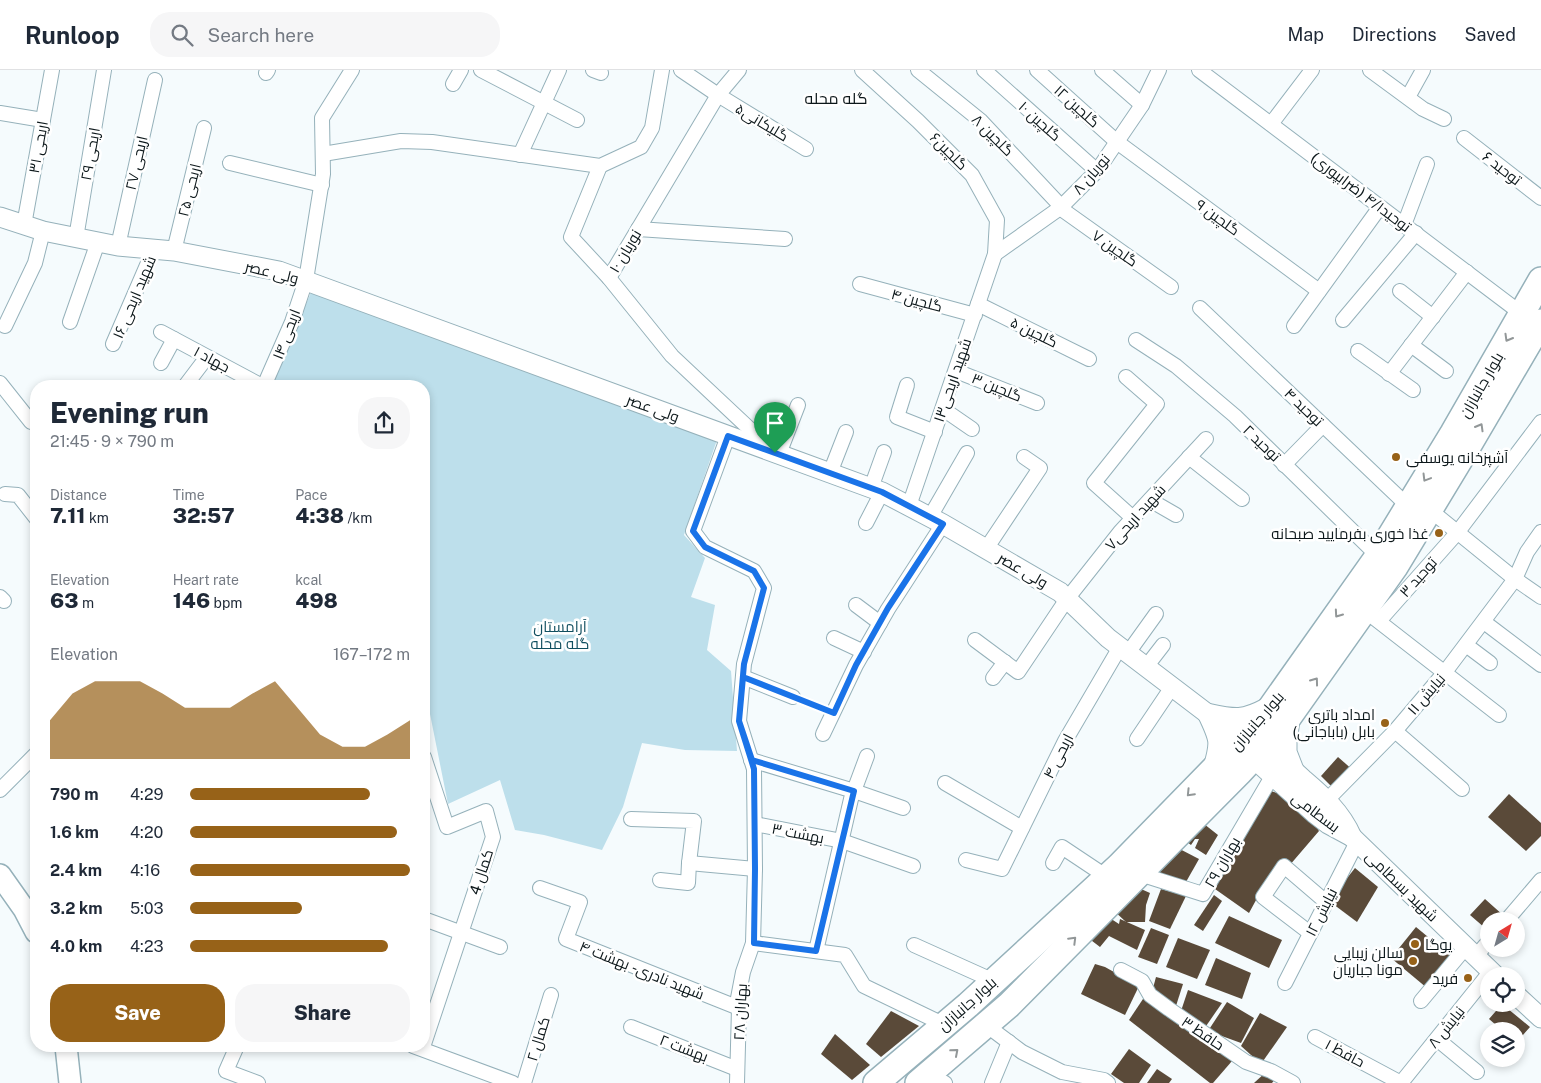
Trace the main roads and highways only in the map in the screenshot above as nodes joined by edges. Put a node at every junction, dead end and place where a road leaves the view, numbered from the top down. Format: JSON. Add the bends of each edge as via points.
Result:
{"nodes":[{"id":1,"x":0,"y":217,"type":"edge"},
{"id":2,"x":1541,"y":280,"type":"edge"},
{"id":3,"x":1535,"y":323,"type":"edge"},
{"id":4,"x":1419,"y":508,"type":"junction"},
{"id":5,"x":1282,"y":709,"type":"junction"},
{"id":6,"x":1207,"y":713,"type":"junction"},
{"id":7,"x":1254,"y":748,"type":"junction"},
{"id":8,"x":1278,"y":777,"type":"junction"},
{"id":9,"x":1219,"y":779,"type":"junction"},
{"id":10,"x":1354,"y":840,"type":"junction"},
{"id":11,"x":0,"y":875,"type":"edge"},
{"id":12,"x":30,"y":920,"type":"edge"},
{"id":13,"x":1487,"y":967,"type":"edge"},
{"id":14,"x":1525,"y":1003,"type":"edge"},
{"id":15,"x":1541,"y":1018,"type":"edge"},
{"id":16,"x":67,"y":1052,"type":"edge"},
{"id":17,"x":931,"y":1080,"type":"edge"},
{"id":18,"x":70,"y":1083,"type":"edge"},
{"id":19,"x":876,"y":1083,"type":"edge"}],
"edges":[{"from":1,"to":6,"type":"main road","name":"ولی عصر","via":[[76,238],[174,251],[279,271],[876,490],[936,520],[1060,592],[1108,638]]},
{"from":2,"to":3,"type":"highway","name":"بلوار جانبازان"},
{"from":3,"to":4,"type":"highway","name":"بلوار جانبازان"},
{"from":4,"to":5,"type":"highway","name":"بلوار جانبازان","one_way":true,"via":[[1378,556]]},
{"from":5,"to":4,"type":"highway","name":"بلوار جانبازان","one_way":true,"via":[[1372,616]]},
{"from":5,"to":6,"type":"main road","via":[[1240,718]]},
{"from":5,"to":7,"type":"highway","name":"بلوار جانبازان"},
{"from":5,"to":8,"type":"main road","via":[[1287,752]]},
{"from":6,"to":7,"type":"main road","name":"ولی عصر"},
{"from":6,"to":9,"type":"main road","via":[[1219,742]]},
{"from":7,"to":8,"type":"main road","name":"بسطامی"},
{"from":7,"to":9,"type":"highway","name":"بلوار جانبازان"},
{"from":8,"to":9,"type":"main road"},
{"from":8,"to":10,"type":"main road","name":"بسطامی","via":[[1315,814]]},
{"from":8,"to":10,"type":"main road","name":"بسطامی","via":[[1327,800],[1339,813]]},
{"from":17,"to":9,"type":"highway","name":"بلوار جانبازان","one_way":true,"via":[[1140,874]]},
{"from":9,"to":19,"type":"highway","name":"بلوار جانبازان","one_way":true},
{"from":10,"to":13,"type":"main road","name":"شهید بسطامی"},
{"from":11,"to":12,"type":"main road"},
{"from":14,"to":15,"type":"main road"},
{"from":16,"to":18,"type":"main road"}]}
